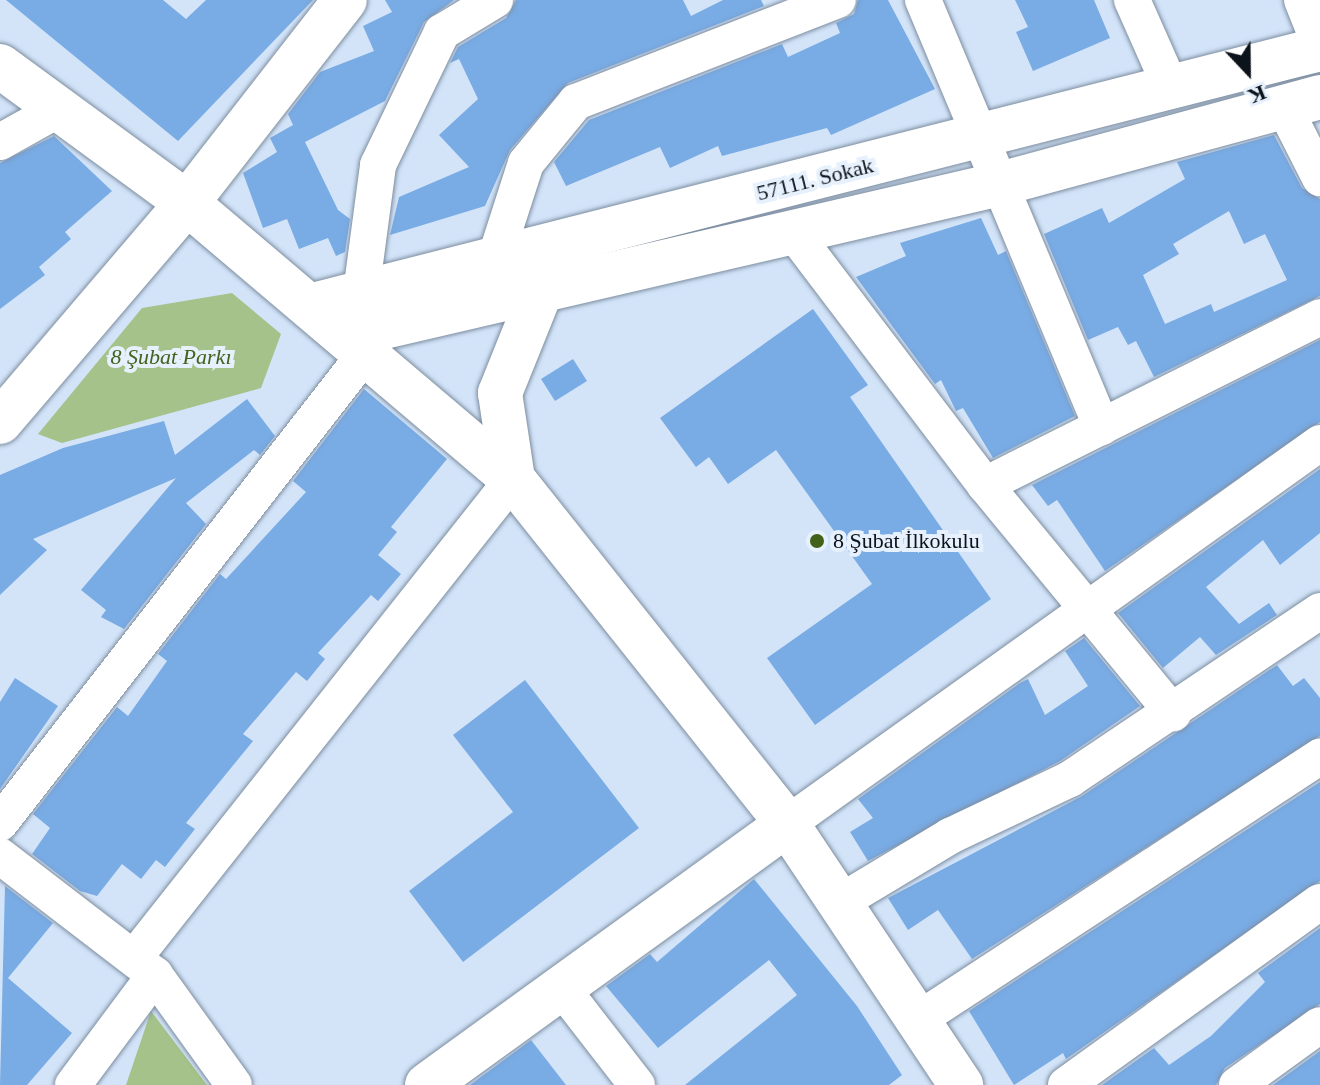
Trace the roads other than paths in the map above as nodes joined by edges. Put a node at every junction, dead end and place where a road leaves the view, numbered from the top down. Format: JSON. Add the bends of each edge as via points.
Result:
{"nodes":[{"id":1,"x":345,"y":0,"type":"edge"},
{"id":2,"x":495,"y":0,"type":"edge"},
{"id":3,"x":838,"y":0,"type":"edge"},
{"id":4,"x":923,"y":0,"type":"edge"},
{"id":5,"x":1132,"y":0,"type":"edge"},
{"id":6,"x":1302,"y":0,"type":"edge"},
{"id":7,"x":1320,"y":47,"type":"edge"},
{"id":8,"x":0,"y":66,"type":"edge"},
{"id":9,"x":1171,"y":88,"type":"junction"},
{"id":10,"x":1302,"y":102,"type":"edge"},
{"id":11,"x":54,"y":112,"type":"junction"},
{"id":12,"x":981,"y":138,"type":"junction"},
{"id":13,"x":0,"y":142,"type":"edge"},
{"id":14,"x":1320,"y":178,"type":"edge"},
{"id":15,"x":1000,"y":184,"type":"junction"},
{"id":16,"x":187,"y":203,"type":"junction"},
{"id":17,"x":793,"y":232,"type":"junction"},
{"id":18,"x":495,"y":259,"type":"junction"},
{"id":19,"x":541,"y":291,"type":"junction"},
{"id":20,"x":361,"y":293,"type":"junction"},
{"id":21,"x":309,"y":306,"type":"junction"},
{"id":22,"x":1320,"y":317,"type":"edge"},
{"id":23,"x":355,"y":345,"type":"junction"},
{"id":24,"x":3,"y":408,"type":"edge"},
{"id":25,"x":1102,"y":427,"type":"junction"},
{"id":26,"x":1320,"y":443,"type":"edge"},
{"id":27,"x":513,"y":479,"type":"junction"},
{"id":28,"x":985,"y":485,"type":"junction"},
{"id":29,"x":1084,"y":606,"type":"junction"},
{"id":30,"x":1320,"y":611,"type":"edge"},
{"id":31,"x":1173,"y":713,"type":"junction"},
{"id":32,"x":1320,"y":757,"type":"edge"},
{"id":33,"x":0,"y":823,"type":"edge"},
{"id":34,"x":787,"y":824,"type":"junction"},
{"id":35,"x":0,"y":857,"type":"edge"},
{"id":36,"x":1320,"y":902,"type":"edge"},
{"id":37,"x":837,"y":904,"type":"junction"},
{"id":38,"x":145,"y":966,"type":"junction"},
{"id":39,"x":564,"y":991,"type":"junction"},
{"id":40,"x":916,"y":1021,"type":"junction"},
{"id":41,"x":1320,"y":1025,"type":"edge"},
{"id":42,"x":73,"y":1085,"type":"edge"},
{"id":43,"x":234,"y":1085,"type":"edge"},
{"id":44,"x":427,"y":1085,"type":"edge"},
{"id":45,"x":637,"y":1085,"type":"edge"},
{"id":46,"x":961,"y":1085,"type":"edge"},
{"id":47,"x":1066,"y":1085,"type":"edge"},
{"id":48,"x":1237,"y":1085,"type":"edge"}],
"edges":[{"from":1,"to":16,"type":"main road"},
{"from":2,"to":20,"type":"street","via":[[442,32],[378,165]]},
{"from":3,"to":18,"type":"street","via":[[576,102],[526,163]]},
{"from":4,"to":12,"type":"street"},
{"from":5,"to":9,"type":"street"},
{"from":6,"to":7,"type":"street"},
{"from":7,"to":9,"type":"main road","name":"57111. Sokak"},
{"from":8,"to":11,"type":"main road"},
{"from":9,"to":12,"type":"main road","name":"57111. Sokak"},
{"from":10,"to":14,"type":"street"},
{"from":10,"to":15,"type":"main road"},
{"from":11,"to":13,"type":"street"},
{"from":11,"to":16,"type":"main road"},
{"from":12,"to":15,"type":"street"},
{"from":12,"to":18,"type":"main road","name":"57111. Sokak"},
{"from":15,"to":17,"type":"main road"},
{"from":15,"to":25,"type":"street"},
{"from":16,"to":21,"type":"main road"},
{"from":16,"to":24,"type":"main road"},
{"from":17,"to":19,"type":"main road"},
{"from":17,"to":28,"type":"street"},
{"from":18,"to":20,"type":"main road","name":"57111. Sokak"},
{"from":19,"to":23,"type":"main road"},
{"from":19,"to":27,"type":"main road","via":[[500,393]]},
{"from":20,"to":21,"type":"main road","name":"57111. Sokak"},
{"from":21,"to":23,"type":"main road"},
{"from":22,"to":25,"type":"street"},
{"from":23,"to":27,"type":"main road"},
{"from":23,"to":33,"type":"street"},
{"from":25,"to":28,"type":"street"},
{"from":26,"to":29,"type":"street"},
{"from":27,"to":34,"type":"main road"},
{"from":27,"to":38,"type":"street"},
{"from":28,"to":29,"type":"street"},
{"from":29,"to":31,"type":"street"},
{"from":29,"to":34,"type":"street"},
{"from":30,"to":31,"type":"street"},
{"from":31,"to":37,"type":"street","via":[[1070,779],[950,836]]},
{"from":32,"to":40,"type":"street"},
{"from":34,"to":37,"type":"main road"},
{"from":34,"to":39,"type":"main road"},
{"from":35,"to":38,"type":"street"},
{"from":36,"to":47,"type":"street"},
{"from":37,"to":40,"type":"main road"},
{"from":38,"to":42,"type":"street"},
{"from":38,"to":43,"type":"street"},
{"from":39,"to":44,"type":"main road"},
{"from":39,"to":45,"type":"street"},
{"from":40,"to":46,"type":"main road"},
{"from":41,"to":48,"type":"street"}]}
